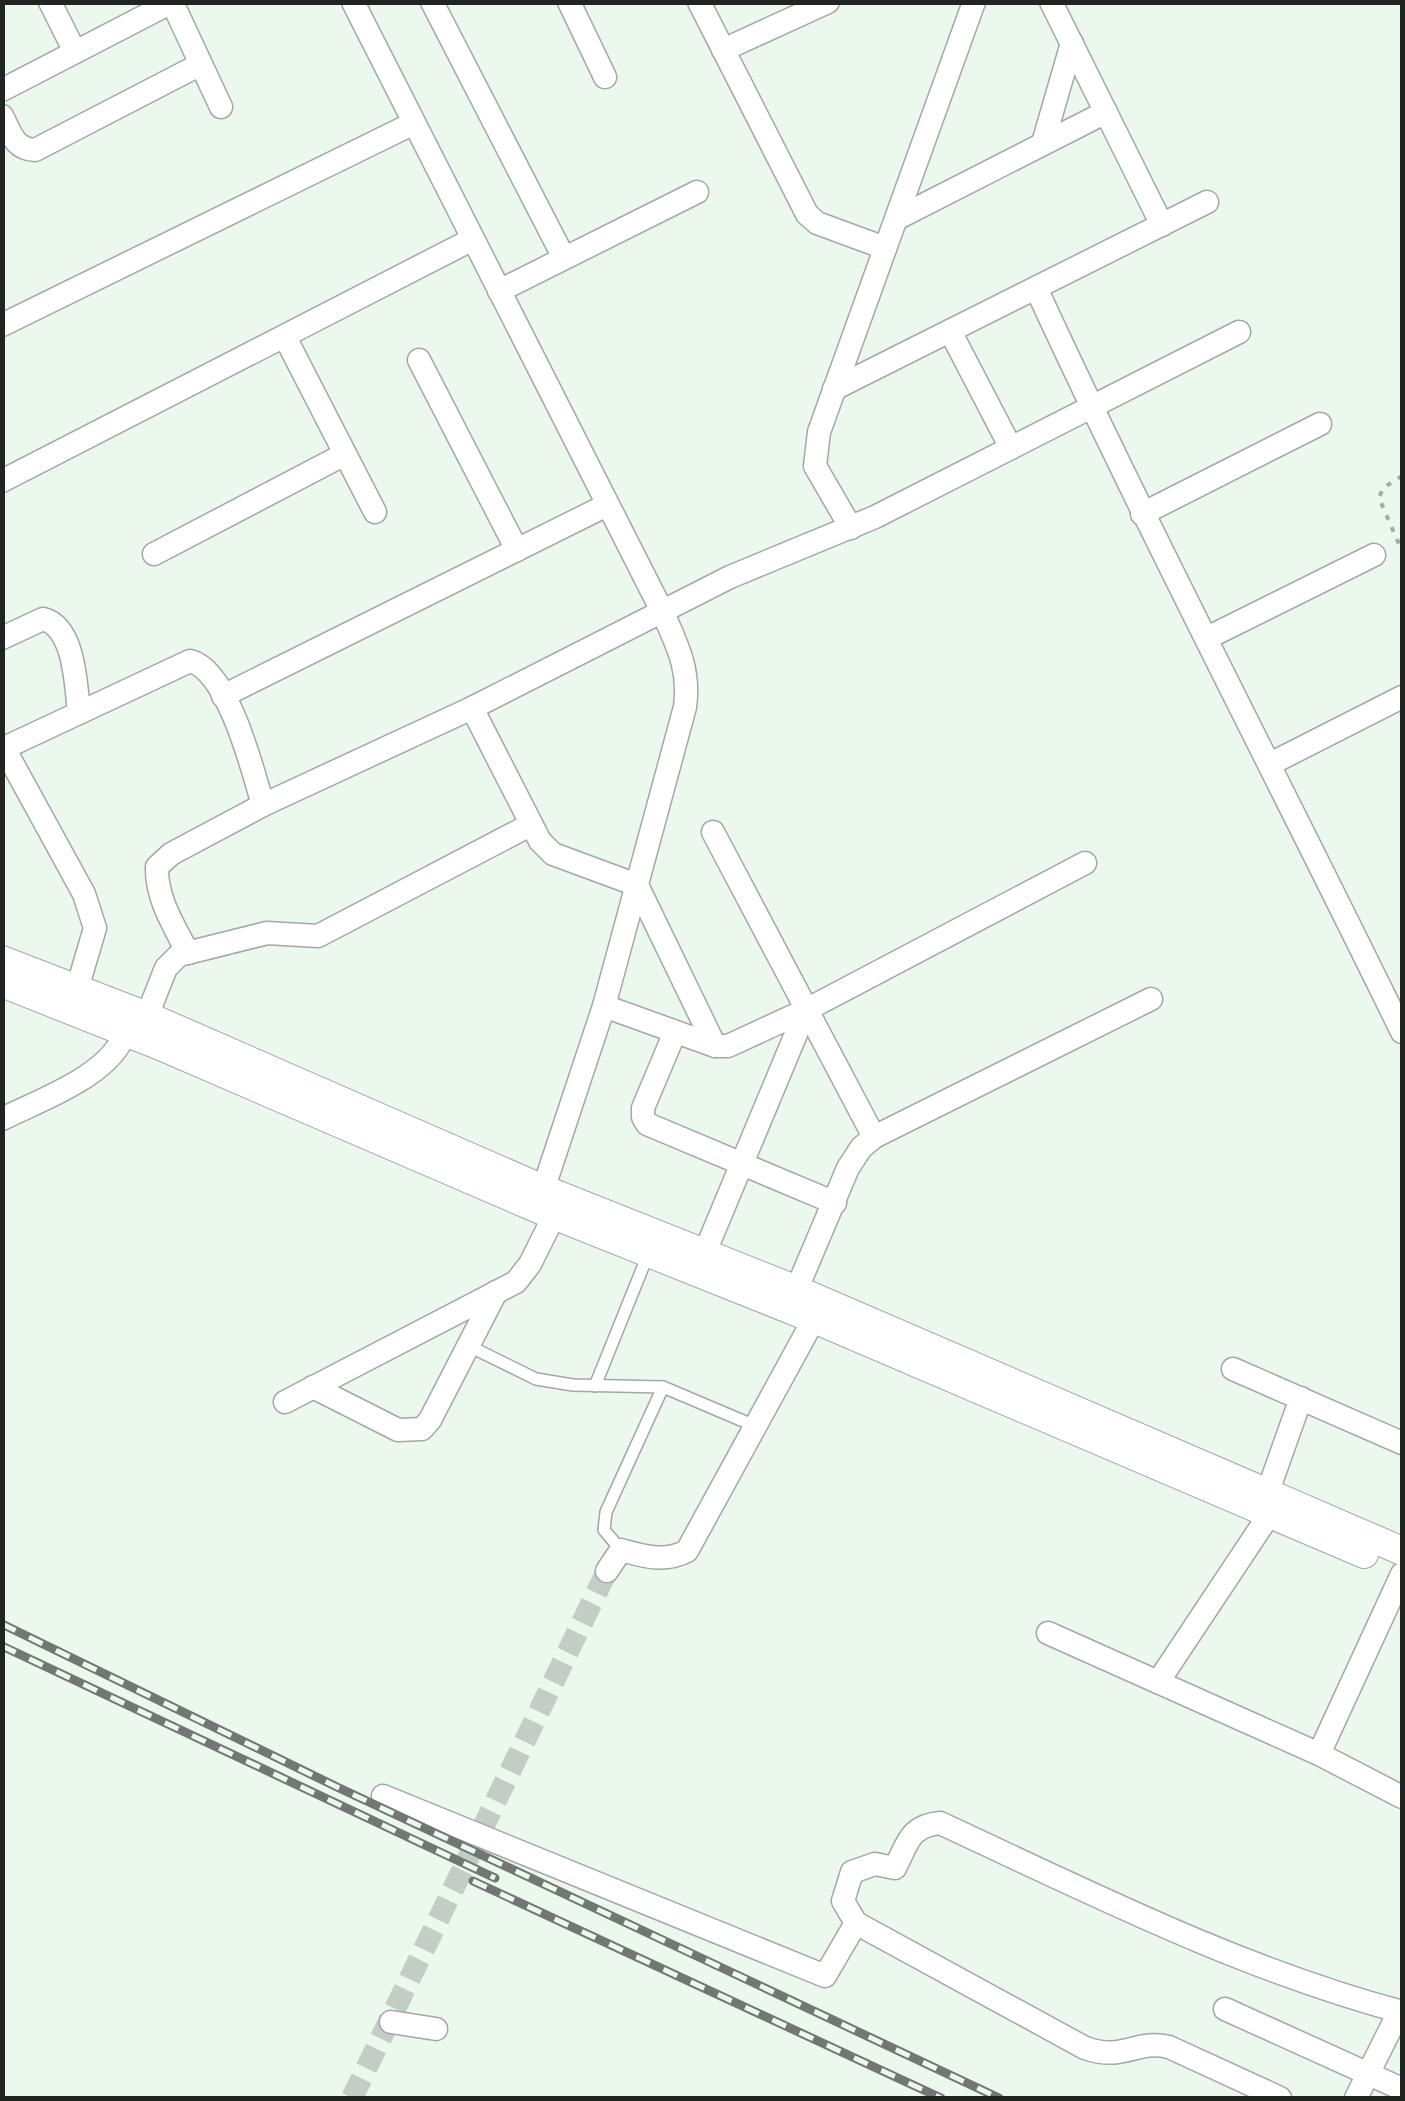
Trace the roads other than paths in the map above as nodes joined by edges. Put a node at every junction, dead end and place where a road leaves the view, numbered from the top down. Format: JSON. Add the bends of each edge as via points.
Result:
{"nodes":[{"id":1,"x":50,"y":2,"type":"edge"},
{"id":2,"x":172,"y":2,"type":"edge"},
{"id":3,"x":432,"y":2,"type":"edge"},
{"id":4,"x":569,"y":2,"type":"edge"},
{"id":5,"x":699,"y":2,"type":"edge"},
{"id":6,"x":828,"y":2,"type":"edge"},
{"id":7,"x":974,"y":2,"type":"edge"},
{"id":8,"x":1052,"y":2,"type":"edge"},
{"id":9,"x":356,"y":4,"type":"edge"},
{"id":10,"x":1072,"y":43,"type":"junction"},
{"id":11,"x":723,"y":50,"type":"junction"},
{"id":12,"x":75,"y":52,"type":"junction"},
{"id":13,"x":201,"y":64,"type":"junction"},
{"id":14,"x":604,"y":77,"type":"dead end"},
{"id":15,"x":2,"y":90,"type":"edge"},
{"id":16,"x":221,"y":107,"type":"dead end"},
{"id":17,"x":1106,"y":112,"type":"junction"},
{"id":18,"x":2,"y":116,"type":"edge"},
{"id":19,"x":414,"y":123,"type":"junction"},
{"id":20,"x":1043,"y":144,"type":"junction"},
{"id":21,"x":697,"y":192,"type":"dead end"},
{"id":22,"x":1208,"y":202,"type":"dead end"},
{"id":23,"x":896,"y":219,"type":"junction"},
{"id":24,"x":1162,"y":225,"type":"junction"},
{"id":25,"x":473,"y":240,"type":"junction"},
{"id":26,"x":886,"y":248,"type":"junction"},
{"id":27,"x":564,"y":258,"type":"junction"},
{"id":28,"x":1036,"y":288,"type":"junction"},
{"id":29,"x":499,"y":291,"type":"junction"},
{"id":30,"x":2,"y":325,"type":"edge"},
{"id":31,"x":950,"y":331,"type":"junction"},
{"id":32,"x":1239,"y":332,"type":"dead end"},
{"id":33,"x":285,"y":337,"type":"junction"},
{"id":34,"x":419,"y":360,"type":"dead end"},
{"id":35,"x":834,"y":389,"type":"junction"},
{"id":36,"x":1091,"y":407,"type":"junction"},
{"id":37,"x":1320,"y":424,"type":"dead end"},
{"id":38,"x":1011,"y":448,"type":"junction"},
{"id":39,"x":345,"y":454,"type":"junction"},
{"id":40,"x":2,"y":481,"type":"edge"},
{"id":41,"x":607,"y":505,"type":"junction"},
{"id":42,"x":375,"y":512,"type":"dead end"},
{"id":43,"x":1142,"y":514,"type":"junction"},
{"id":44,"x":851,"y":528,"type":"junction"},
{"id":45,"x":517,"y":550,"type":"junction"},
{"id":46,"x":154,"y":554,"type":"dead end"},
{"id":47,"x":1374,"y":555,"type":"dead end"},
{"id":48,"x":663,"y":613,"type":"junction"},
{"id":49,"x":2,"y":638,"type":"edge"},
{"id":50,"x":1207,"y":638,"type":"junction"},
{"id":51,"x":223,"y":696,"type":"junction"},
{"id":52,"x":1400,"y":703,"type":"edge"},
{"id":53,"x":472,"y":708,"type":"junction"},
{"id":54,"x":79,"y":713,"type":"junction"},
{"id":55,"x":3,"y":749,"type":"edge"},
{"id":56,"x":1270,"y":764,"type":"junction"},
{"id":57,"x":263,"y":805,"type":"junction"},
{"id":58,"x":530,"y":826,"type":"junction"},
{"id":59,"x":713,"y":832,"type":"dead end"},
{"id":60,"x":1085,"y":863,"type":"dead end"},
{"id":61,"x":636,"y":885,"type":"junction"},
{"id":62,"x":188,"y":953,"type":"junction"},
{"id":63,"x":2,"y":960,"type":"edge"},
{"id":64,"x":2,"y":983,"type":"edge"},
{"id":65,"x":77,"y":989,"type":"junction"},
{"id":66,"x":1151,"y":1000,"type":"dead end"},
{"id":67,"x":604,"y":1006,"type":"junction"},
{"id":68,"x":806,"y":1010,"type":"junction"},
{"id":69,"x":136,"y":1024,"type":"junction"},
{"id":70,"x":675,"y":1032,"type":"junction"},
{"id":71,"x":1402,"y":1032,"type":"edge"},
{"id":72,"x":716,"y":1046,"type":"junction"},
{"id":73,"x":2,"y":1120,"type":"edge"},
{"id":74,"x":874,"y":1137,"type":"junction"},
{"id":75,"x":742,"y":1166,"type":"junction"},
{"id":76,"x":545,"y":1204,"type":"junction"},
{"id":77,"x":836,"y":1204,"type":"junction"},
{"id":78,"x":650,"y":1252,"type":"junction"},
{"id":79,"x":706,"y":1252,"type":"junction"},
{"id":80,"x":496,"y":1292,"type":"junction"},
{"id":81,"x":800,"y":1306,"type":"junction"},
{"id":82,"x":469,"y":1346,"type":"junction"},
{"id":83,"x":1232,"y":1369,"type":"dead end"},
{"id":84,"x":595,"y":1386,"type":"junction"},
{"id":85,"x":663,"y":1386,"type":"junction"},
{"id":86,"x":313,"y":1387,"type":"junction"},
{"id":87,"x":1302,"y":1398,"type":"junction"},
{"id":88,"x":285,"y":1402,"type":"dead end"},
{"id":89,"x":755,"y":1426,"type":"junction"},
{"id":90,"x":1398,"y":1437,"type":"edge"},
{"id":91,"x":1268,"y":1503,"type":"junction"},
{"id":92,"x":621,"y":1550,"type":"junction"},
{"id":93,"x":1402,"y":1551,"type":"edge"},
{"id":94,"x":607,"y":1571,"type":"tunnel mouth"},
{"id":95,"x":1402,"y":1572,"type":"edge"},
{"id":96,"x":1048,"y":1632,"type":"dead end"},
{"id":97,"x":1158,"y":1682,"type":"junction"},
{"id":98,"x":1319,"y":1754,"type":"junction"},
{"id":99,"x":383,"y":1796,"type":"dead end"},
{"id":100,"x":1402,"y":1797,"type":"edge"},
{"id":101,"x":856,"y":1924,"type":"junction"},
{"id":102,"x":1225,"y":2009,"type":"dead end"},
{"id":103,"x":1401,"y":2012,"type":"edge"},
{"id":104,"x":391,"y":2022,"type":"dead end"},
{"id":105,"x":436,"y":2029,"type":"dead end"},
{"id":106,"x":1367,"y":2072,"type":"junction"},
{"id":107,"x":1402,"y":2089,"type":"edge"},
{"id":108,"x":1280,"y":2098,"type":"edge"},
{"id":109,"x":1356,"y":2098,"type":"edge"}],
"edges":[{"from":1,"to":12,"type":"street"},
{"from":2,"to":12,"type":"street"},
{"from":2,"to":13,"type":"street"},
{"from":3,"to":27,"type":"street"},
{"from":4,"to":14,"type":"street"},
{"from":5,"to":11,"type":"street"},
{"from":6,"to":11,"type":"street"},
{"from":7,"to":23,"type":"street"},
{"from":8,"to":10,"type":"street"},
{"from":9,"to":19,"type":"street"},
{"from":10,"to":17,"type":"street"},
{"from":10,"to":20,"type":"street"},
{"from":11,"to":26,"type":"street","via":[[807,214]]},
{"from":12,"to":15,"type":"street"},
{"from":13,"to":16,"type":"street"},
{"from":13,"to":18,"type":"street","via":[[35,150],[16,143]]},
{"from":17,"to":20,"type":"street"},
{"from":17,"to":24,"type":"street"},
{"from":19,"to":25,"type":"street"},
{"from":19,"to":30,"type":"street"},
{"from":20,"to":23,"type":"street"},
{"from":21,"to":27,"type":"street"},
{"from":22,"to":24,"type":"street"},
{"from":23,"to":26,"type":"street"},
{"from":24,"to":28,"type":"street"},
{"from":25,"to":29,"type":"street"},
{"from":25,"to":33,"type":"street"},
{"from":26,"to":35,"type":"street"},
{"from":27,"to":29,"type":"street"},
{"from":28,"to":31,"type":"street"},
{"from":28,"to":36,"type":"street"},
{"from":29,"to":41,"type":"street"},
{"from":31,"to":35,"type":"street"},
{"from":31,"to":38,"type":"street"},
{"from":32,"to":36,"type":"street"},
{"from":33,"to":39,"type":"street"},
{"from":33,"to":40,"type":"street"},
{"from":34,"to":45,"type":"street"},
{"from":35,"to":44,"type":"street","via":[[815,466]]},
{"from":36,"to":38,"type":"street"},
{"from":36,"to":43,"type":"street"},
{"from":37,"to":43,"type":"street"},
{"from":38,"to":44,"type":"street"},
{"from":39,"to":42,"type":"street"},
{"from":39,"to":46,"type":"street"},
{"from":41,"to":45,"type":"street"},
{"from":41,"to":48,"type":"street"},
{"from":43,"to":50,"type":"street"},
{"from":44,"to":48,"type":"street","via":[[730,577]]},
{"from":45,"to":51,"type":"street"},
{"from":47,"to":50,"type":"street"},
{"from":48,"to":53,"type":"street"},
{"from":48,"to":61,"type":"street","via":[[688,682]]},
{"from":49,"to":54,"type":"street","via":[[44,619],[58,626]]},
{"from":50,"to":56,"type":"street"},
{"from":51,"to":54,"type":"street","via":[[205,666],[190,661]]},
{"from":51,"to":57,"type":"street","via":[[244,738]]},
{"from":52,"to":56,"type":"street"},
{"from":53,"to":57,"type":"street"},
{"from":53,"to":58,"type":"street"},
{"from":54,"to":55,"type":"street"},
{"from":55,"to":65,"type":"street","via":[[84,894],[96,928]]},
{"from":56,"to":71,"type":"street"},
{"from":57,"to":62,"type":"street","via":[[156,866],[164,907]]},
{"from":58,"to":61,"type":"street","via":[[553,854]]},
{"from":58,"to":62,"type":"street","via":[[318,936],[268,933]]},
{"from":59,"to":68,"type":"street"},
{"from":60,"to":68,"type":"street"},
{"from":61,"to":67,"type":"street"},
{"from":61,"to":72,"type":"street"},
{"from":62,"to":69,"type":"street","via":[[166,968]]},
{"from":63,"to":65,"type":"street"},
{"from":64,"to":69,"type":"street"},
{"from":65,"to":69,"type":"street"},
{"from":66,"to":74,"type":"street"},
{"from":67,"to":70,"type":"street"},
{"from":67,"to":76,"type":"street"},
{"from":68,"to":72,"type":"street","via":[[741,1042]]},
{"from":68,"to":74,"type":"street"},
{"from":68,"to":75,"type":"street"},
{"from":69,"to":73,"type":"street","via":[[91,1073]]},
{"from":69,"to":76,"type":"street"},
{"from":70,"to":72,"type":"street"},
{"from":70,"to":75,"type":"street","via":[[643,1117],[653,1128]]},
{"from":74,"to":77,"type":"street","via":[[848,1168]]},
{"from":75,"to":77,"type":"street"},
{"from":75,"to":79,"type":"street"},
{"from":76,"to":78,"type":"street"},
{"from":76,"to":79,"type":"street"},
{"from":76,"to":80,"type":"street","via":[[530,1264]]},
{"from":77,"to":81,"type":"street"},
{"from":78,"to":81,"type":"street"},
{"from":78,"to":84,"type":"lane"},
{"from":79,"to":81,"type":"street"},
{"from":80,"to":82,"type":"street"},
{"from":80,"to":86,"type":"street"},
{"from":81,"to":89,"type":"street"},
{"from":81,"to":91,"type":"street"},
{"from":82,"to":84,"type":"lane","via":[[536,1379]]},
{"from":82,"to":86,"type":"street","via":[[430,1420],[412,1432]]},
{"from":83,"to":87,"type":"street"},
{"from":84,"to":85,"type":"lane"},
{"from":85,"to":89,"type":"lane"},
{"from":85,"to":92,"type":"lane","via":[[606,1512],[604,1530]]},
{"from":86,"to":88,"type":"street"},
{"from":87,"to":90,"type":"street"},
{"from":87,"to":91,"type":"street"},
{"from":89,"to":92,"type":"street","via":[[687,1551],[652,1558]]},
{"from":91,"to":93,"type":"street"},
{"from":91,"to":95,"type":"street"},
{"from":91,"to":97,"type":"street"},
{"from":92,"to":94,"type":"street"},
{"from":95,"to":98,"type":"street"},
{"from":96,"to":97,"type":"street"},
{"from":97,"to":98,"type":"street"},
{"from":98,"to":100,"type":"street"},
{"from":99,"to":101,"type":"street","via":[[826,1976]]},
{"from":101,"to":103,"type":"street","via":[[843,1901],[852,1872],[875,1864],[895,1868],[912,1834],[940,1823],[1213,1947]]},
{"from":101,"to":108,"type":"street","via":[[1085,2048],[1109,2055],[1169,2046]]},
{"from":102,"to":106,"type":"street"},
{"from":103,"to":106,"type":"street"},
{"from":104,"to":105,"type":"street"},
{"from":106,"to":107,"type":"street"},
{"from":106,"to":109,"type":"street"}]}
